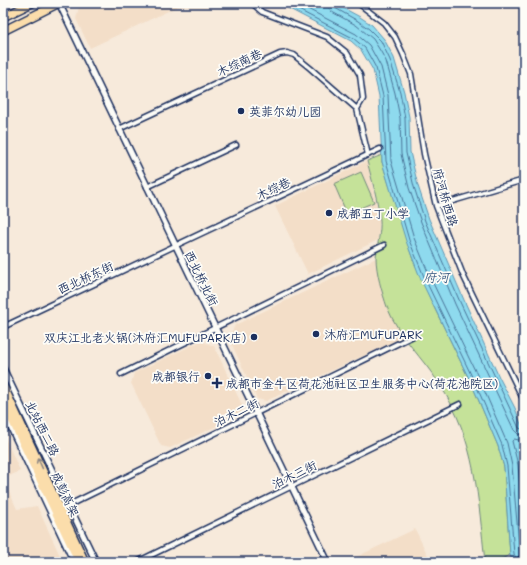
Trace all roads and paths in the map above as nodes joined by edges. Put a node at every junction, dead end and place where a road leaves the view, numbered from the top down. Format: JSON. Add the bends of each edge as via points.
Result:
{"nodes":[{"id":1,"x":32,"y":3,"type":"edge"},
{"id":2,"x":59,"y":3,"type":"edge"},
{"id":3,"x":252,"y":3,"type":"edge"},
{"id":4,"x":358,"y":3,"type":"edge"},
{"id":5,"x":3,"y":17,"type":"edge"},
{"id":6,"x":3,"y":31,"type":"edge"},
{"id":7,"x":357,"y":109,"type":"junction"},
{"id":8,"x":119,"y":129,"type":"junction"},
{"id":9,"x":236,"y":145,"type":"dead end"},
{"id":10,"x":380,"y":149,"type":"dead end"},
{"id":11,"x":368,"y":155,"type":"junction"},
{"id":12,"x":524,"y":180,"type":"edge"},
{"id":13,"x":147,"y":187,"type":"junction"},
{"id":14,"x":436,"y":206,"type":"junction"},
{"id":15,"x":384,"y":245,"type":"dead end"},
{"id":16,"x":176,"y":246,"type":"junction"},
{"id":17,"x":3,"y":327,"type":"edge"},
{"id":18,"x":215,"y":328,"type":"junction"},
{"id":19,"x":413,"y":336,"type":"dead end"},
{"id":20,"x":3,"y":368,"type":"edge"},
{"id":21,"x":121,"y":374,"type":"dead end"},
{"id":22,"x":3,"y":385,"type":"edge"},
{"id":23,"x":3,"y":401,"type":"edge"},
{"id":24,"x":524,"y":401,"type":"edge"},
{"id":25,"x":460,"y":404,"type":"dead end"},
{"id":26,"x":3,"y":411,"type":"edge"},
{"id":27,"x":256,"y":413,"type":"junction"},
{"id":28,"x":23,"y":436,"type":"junction"},
{"id":29,"x":292,"y":486,"type":"junction"},
{"id":30,"x":69,"y":505,"type":"junction"},
{"id":31,"x":524,"y":559,"type":"edge"},
{"id":32,"x":74,"y":562,"type":"edge"},
{"id":33,"x":79,"y":562,"type":"edge"},
{"id":34,"x":85,"y":562,"type":"edge"},
{"id":35,"x":96,"y":562,"type":"edge"},
{"id":36,"x":137,"y":562,"type":"edge"},
{"id":37,"x":328,"y":562,"type":"edge"},
{"id":38,"x":517,"y":562,"type":"edge"}],
"edges":[{"from":1,"to":5,"type":"main road"},
{"from":2,"to":6,"type":"main road"},
{"from":2,"to":8,"type":"street","name":"西北桥北街"},
{"from":3,"to":7,"type":"street","via":[[262,12],[327,37],[347,53],[360,74],[363,99]]},
{"from":4,"to":14,"type":"street","name":"府河桥西路","via":[[384,23],[395,37],[412,74],[424,154]]},
{"from":7,"to":8,"type":"street","name":"木综南巷","via":[[294,55],[287,53]]},
{"from":7,"to":11,"type":"street"},
{"from":8,"to":13,"type":"street","name":"西北桥北街"},
{"from":9,"to":13,"type":"street"},
{"from":10,"to":11,"type":"street","name":"木综巷"},
{"from":11,"to":16,"type":"street","name":"木综巷"},
{"from":12,"to":14,"type":"street"},
{"from":13,"to":16,"type":"street","name":"西北桥北街"},
{"from":14,"to":24,"type":"street","name":"府河桥西路","via":[[463,275]]},
{"from":15,"to":18,"type":"street"},
{"from":16,"to":17,"type":"street","name":"西北桥东街"},
{"from":16,"to":18,"type":"street","name":"西北桥北街"},
{"from":18,"to":21,"type":"street"},
{"from":18,"to":27,"type":"street","name":"西北桥北街"},
{"from":19,"to":27,"type":"street","name":"泊木二街"},
{"from":20,"to":30,"type":"street","name":"北站西二路"},
{"from":22,"to":28,"type":"main road"},
{"from":23,"to":28,"type":"main road"},
{"from":25,"to":29,"type":"street","name":"泊木三街"},
{"from":26,"to":32,"type":"street"},
{"from":27,"to":29,"type":"street","name":"西北桥北街"},
{"from":27,"to":30,"type":"street","name":"泊木二街"},
{"from":28,"to":33,"type":"main road","name":"成彭高架"},
{"from":34,"to":28,"type":"main road","name":"成彭高架","one_way":true},
{"from":29,"to":36,"type":"street","name":"泊木三街"},
{"from":29,"to":37,"type":"street","name":"西北桥北街"},
{"from":30,"to":35,"type":"street","name":"北站西二路"},
{"from":31,"to":38,"type":"main road"}]}
